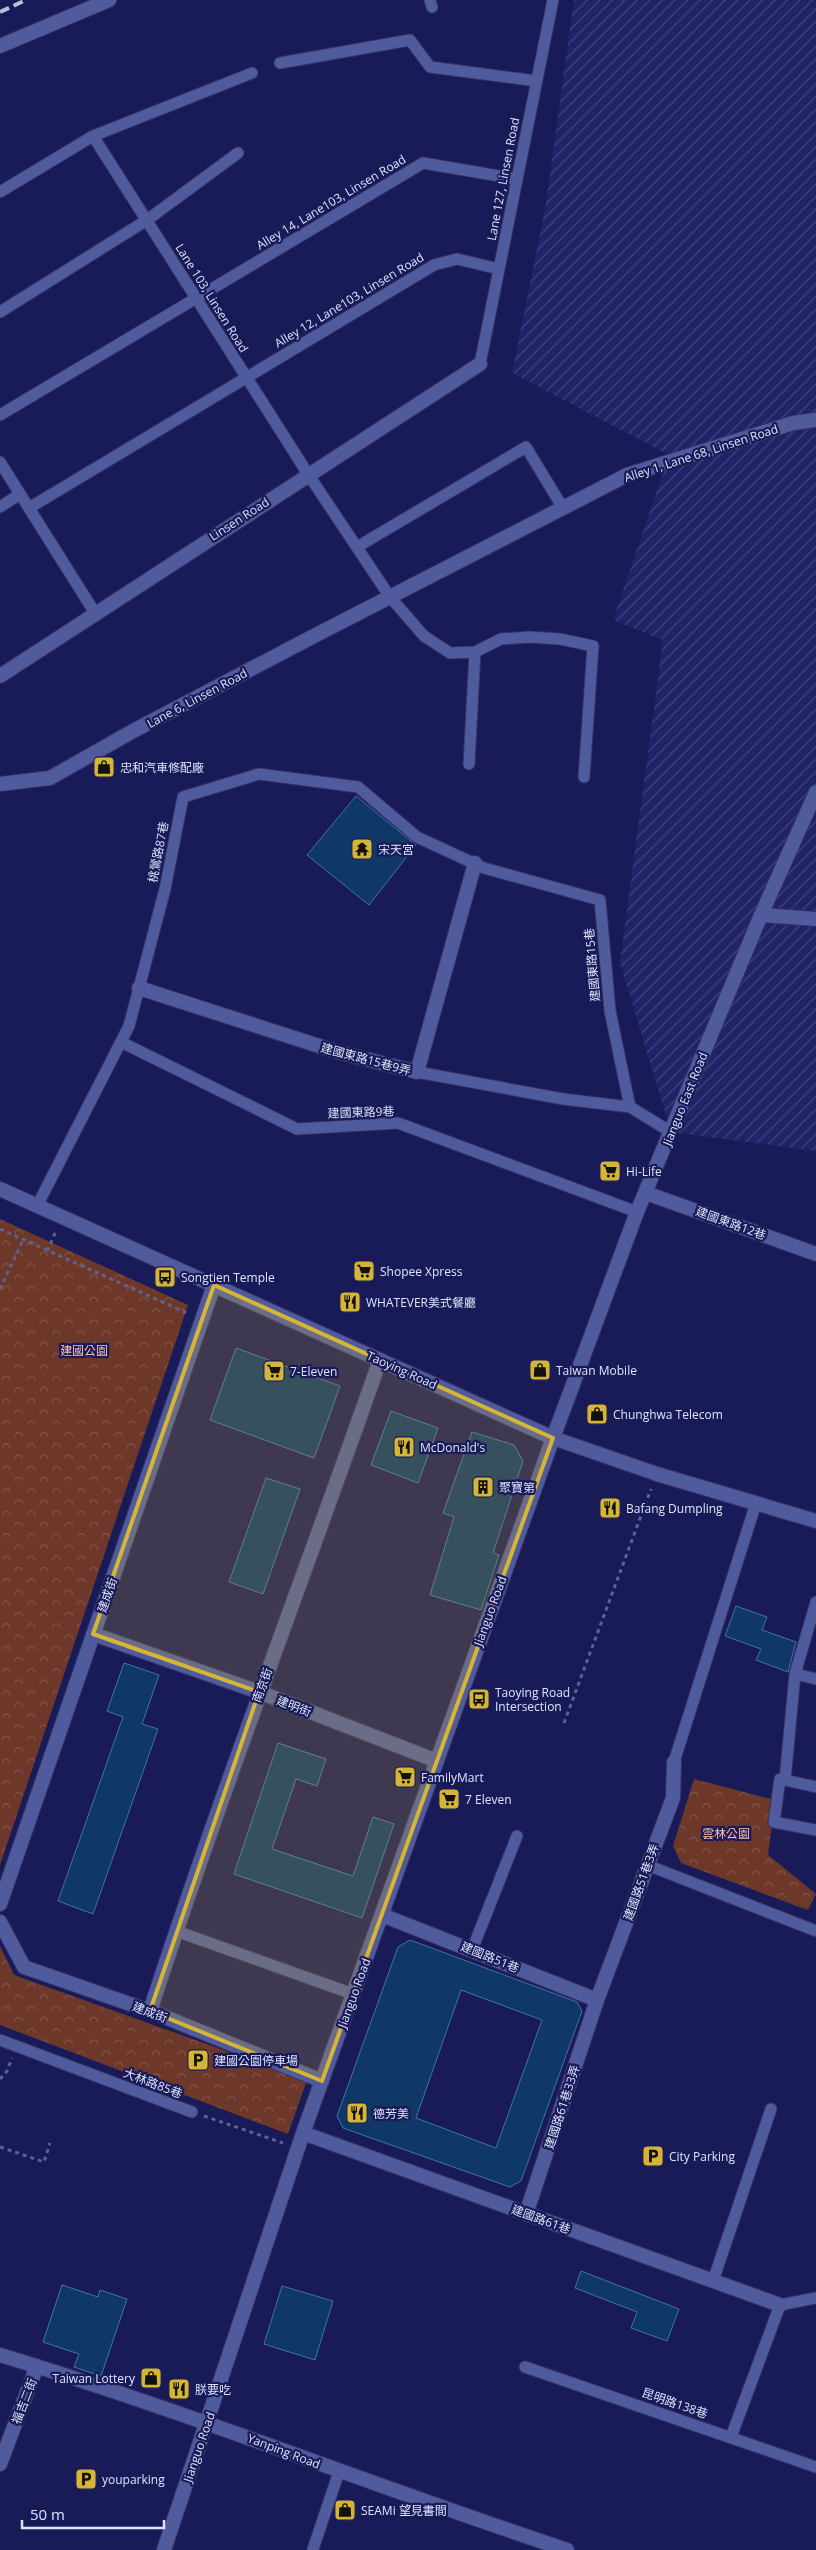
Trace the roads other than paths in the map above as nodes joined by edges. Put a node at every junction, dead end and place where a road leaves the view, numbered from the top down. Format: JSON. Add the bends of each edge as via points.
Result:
{"nodes":[{"id":1,"x":109,"y":0,"type":"edge"},
{"id":2,"x":553,"y":0,"type":"edge"},
{"id":3,"x":0,"y":46,"type":"edge"},
{"id":4,"x":280,"y":63,"type":"dead end"},
{"id":5,"x":252,"y":73,"type":"dead end"},
{"id":6,"x":537,"y":81,"type":"junction"},
{"id":7,"x":93,"y":136,"type":"junction"},
{"id":8,"x":238,"y":153,"type":"dead end"},
{"id":9,"x":517,"y":179,"type":"junction"},
{"id":10,"x":0,"y":192,"type":"edge"},
{"id":11,"x":147,"y":220,"type":"junction"},
{"id":12,"x":499,"y":269,"type":"junction"},
{"id":13,"x":196,"y":298,"type":"junction"},
{"id":14,"x":0,"y":312,"type":"edge"},
{"id":15,"x":480,"y":364,"type":"joint"},
{"id":16,"x":247,"y":378,"type":"junction"},
{"id":17,"x":0,"y":415,"type":"edge"},
{"id":18,"x":816,"y":420,"type":"edge"},
{"id":19,"x":0,"y":462,"type":"edge"},
{"id":20,"x":308,"y":474,"type":"junction"},
{"id":21,"x":20,"y":494,"type":"junction"},
{"id":22,"x":0,"y":507,"type":"edge"},
{"id":23,"x":29,"y":508,"type":"junction"},
{"id":24,"x":563,"y":508,"type":"junction"},
{"id":25,"x":357,"y":547,"type":"junction"},
{"id":26,"x":390,"y":597,"type":"junction"},
{"id":27,"x":95,"y":613,"type":"junction"},
{"id":28,"x":475,"y":652,"type":"junction"},
{"id":29,"x":0,"y":676,"type":"edge"},
{"id":30,"x":469,"y":764,"type":"dead end"},
{"id":31,"x":584,"y":777,"type":"dead end"},
{"id":32,"x":0,"y":784,"type":"edge"},
{"id":33,"x":816,"y":792,"type":"edge"},
{"id":34,"x":475,"y":864,"type":"junction"},
{"id":35,"x":761,"y":915,"type":"junction"},
{"id":36,"x":816,"y":919,"type":"edge"},
{"id":37,"x":139,"y":988,"type":"junction"},
{"id":38,"x":121,"y":1042,"type":"junction"},
{"id":39,"x":417,"y":1072,"type":"junction"},
{"id":40,"x":630,"y":1107,"type":"junction"},
{"id":41,"x":671,"y":1132,"type":"junction"},
{"id":42,"x":0,"y":1189,"type":"edge"},
{"id":43,"x":646,"y":1193,"type":"junction"},
{"id":44,"x":37,"y":1206,"type":"junction"},
{"id":45,"x":637,"y":1212,"type":"junction"},
{"id":46,"x":816,"y":1254,"type":"edge"},
{"id":47,"x":214,"y":1285,"type":"junction"},
{"id":48,"x":380,"y":1360,"type":"junction"},
{"id":49,"x":552,"y":1438,"type":"junction"},
{"id":50,"x":756,"y":1503,"type":"junction"},
{"id":51,"x":816,"y":1521,"type":"edge"},
{"id":52,"x":816,"y":1602,"type":"edge"},
{"id":53,"x":93,"y":1634,"type":"junction"},
{"id":54,"x":795,"y":1674,"type":"junction"},
{"id":55,"x":816,"y":1678,"type":"edge"},
{"id":56,"x":259,"y":1692,"type":"junction"},
{"id":57,"x":437,"y":1761,"type":"junction"},
{"id":58,"x":674,"y":1762,"type":"joint"},
{"id":59,"x":785,"y":1780,"type":"junction"},
{"id":60,"x":816,"y":1787,"type":"edge"},
{"id":61,"x":816,"y":1830,"type":"edge"},
{"id":62,"x":518,"y":1836,"type":"dead end"},
{"id":63,"x":647,"y":1865,"type":"junction"},
{"id":64,"x":0,"y":1904,"type":"edge"},
{"id":65,"x":382,"y":1915,"type":"junction"},
{"id":66,"x":0,"y":1922,"type":"edge"},
{"id":67,"x":176,"y":1930,"type":"junction"},
{"id":68,"x":816,"y":1931,"type":"edge"},
{"id":69,"x":472,"y":1950,"type":"junction"},
{"id":70,"x":353,"y":1994,"type":"junction"},
{"id":71,"x":597,"y":2000,"type":"junction"},
{"id":72,"x":150,"y":2011,"type":"junction"},
{"id":73,"x":0,"y":2040,"type":"edge"},
{"id":74,"x":322,"y":2081,"type":"junction"},
{"id":75,"x":772,"y":2109,"type":"dead end"},
{"id":76,"x":192,"y":2112,"type":"road end"},
{"id":77,"x":303,"y":2133,"type":"junction"},
{"id":78,"x":526,"y":2214,"type":"junction"},
{"id":79,"x":713,"y":2281,"type":"junction"},
{"id":80,"x":816,"y":2298,"type":"edge"},
{"id":81,"x":780,"y":2305,"type":"junction"},
{"id":82,"x":0,"y":2355,"type":"edge"},
{"id":83,"x":37,"y":2366,"type":"junction"},
{"id":84,"x":525,"y":2366,"type":"dead end"},
{"id":85,"x":208,"y":2422,"type":"junction"},
{"id":86,"x":731,"y":2437,"type":"junction"},
{"id":87,"x":0,"y":2464,"type":"edge"},
{"id":88,"x":816,"y":2467,"type":"edge"},
{"id":89,"x":339,"y":2472,"type":"junction"},
{"id":90,"x":528,"y":2544,"type":"edge"},
{"id":91,"x":313,"y":2549,"type":"edge"},
{"id":92,"x":164,"y":2550,"type":"edge"},
{"id":93,"x":567,"y":2550,"type":"edge"}],
"edges":[{"from":1,"to":3,"type":"street"},
{"from":2,"to":6,"type":"lane","name":"Lane 127, Linsen Road"},
{"from":4,"to":6,"type":"lane","via":[[410,40],[430,68]]},
{"from":5,"to":7,"type":"lane"},
{"from":6,"to":9,"type":"lane","name":"Lane 127, Linsen Road"},
{"from":7,"to":10,"type":"lane"},
{"from":7,"to":11,"type":"lane","name":"Lane 103, Linsen Road"},
{"from":8,"to":11,"type":"lane"},
{"from":9,"to":12,"type":"lane","name":"Lane 127, Linsen Road"},
{"from":9,"to":13,"type":"lane","name":"Alley 14, Lane103, Linsen Road","via":[[423,163]]},
{"from":11,"to":13,"type":"lane","name":"Lane 103, Linsen Road"},
{"from":11,"to":14,"type":"lane"},
{"from":12,"to":15,"type":"lane","name":"Lane 127, Linsen Road"},
{"from":12,"to":16,"type":"lane","name":"Alley 12, Lane103, Linsen Road","via":[[457,259],[434,265]]},
{"from":13,"to":16,"type":"lane","name":"Lane 103, Linsen Road"},
{"from":13,"to":17,"type":"lane","name":"Alley 14, Lane103, Linsen Road"},
{"from":15,"to":20,"type":"street","name":"Linsen Road"},
{"from":16,"to":20,"type":"lane","name":"Lane 103, Linsen Road"},
{"from":16,"to":23,"type":"lane","name":"Alley 12, Lane103, Linsen Road"},
{"from":18,"to":24,"type":"street","name":"Alley 1, Lane 68, Linsen Road","via":[[627,474]]},
{"from":19,"to":21,"type":"lane"},
{"from":20,"to":25,"type":"lane","name":"Lane 103, Linsen Road"},
{"from":20,"to":27,"type":"street","name":"Linsen Road"},
{"from":21,"to":22,"type":"lane"},
{"from":21,"to":23,"type":"lane"},
{"from":23,"to":27,"type":"lane"},
{"from":24,"to":25,"type":"lane","via":[[526,447]]},
{"from":24,"to":26,"type":"street","name":"Alley 1, Lane 68, Linsen Road"},
{"from":25,"to":26,"type":"lane","name":"Lane 103, Linsen Road"},
{"from":26,"to":28,"type":"lane","name":"Lane 103, Linsen Road","via":[[424,636],[437,645],[450,653]]},
{"from":26,"to":32,"type":"street","name":"Lane 6, Linsen Road","via":[[50,778]]},
{"from":27,"to":29,"type":"street","name":"Linsen Road"},
{"from":28,"to":30,"type":"lane"},
{"from":28,"to":31,"type":"lane","via":[[501,639],[529,637],[594,646]]},
{"from":33,"to":35,"type":"street","name":"Jianguo East Road"},
{"from":34,"to":37,"type":"lane","name":"桃鶯路87巷","via":[[416,837],[358,787],[258,774],[184,796]]},
{"from":34,"to":39,"type":"street","name":"建國東路15巷9弄"},
{"from":34,"to":40,"type":"lane","name":"建國東路15巷","via":[[600,900],[610,1011]]},
{"from":35,"to":36,"type":"street"},
{"from":35,"to":41,"type":"street","name":"Jianguo East Road"},
{"from":37,"to":38,"type":"lane","name":"桃鶯路87巷","via":[[129,1026]]},
{"from":37,"to":39,"type":"street","name":"建國東路15巷9弄","via":[[338,1052]]},
{"from":38,"to":44,"type":"lane","name":"桃鶯路87巷"},
{"from":38,"to":45,"type":"lane","name":"建國東路9巷","via":[[297,1129],[398,1123]]},
{"from":39,"to":40,"type":"lane","via":[[563,1099]]},
{"from":40,"to":41,"type":"lane"},
{"from":41,"to":43,"type":"street","name":"Jianguo East Road"},
{"from":42,"to":44,"type":"street","name":"Taoying Road"},
{"from":43,"to":45,"type":"street","name":"Jianguo East Road"},
{"from":43,"to":46,"type":"street","name":"建國東路12巷"},
{"from":44,"to":47,"type":"street","name":"Taoying Road"},
{"from":45,"to":49,"type":"street","name":"Jianguo East Road"},
{"from":47,"to":48,"type":"street","name":"Taoying Road"},
{"from":47,"to":53,"type":"street","name":"建成街"},
{"from":48,"to":49,"type":"street","name":"Taoying Road"},
{"from":48,"to":56,"type":"street","name":"南京街"},
{"from":49,"to":50,"type":"street","name":"Taoying Road"},
{"from":49,"to":57,"type":"street","name":"Jianguo Road"},
{"from":50,"to":51,"type":"street","name":"Taoying Road"},
{"from":50,"to":58,"type":"lane"},
{"from":52,"to":54,"type":"lane"},
{"from":53,"to":56,"type":"street","name":"建明街"},
{"from":53,"to":64,"type":"street","name":"建成街"},
{"from":54,"to":55,"type":"lane"},
{"from":54,"to":59,"type":"lane"},
{"from":56,"to":57,"type":"street","name":"建明街"},
{"from":56,"to":67,"type":"street","name":"南京街"},
{"from":57,"to":65,"type":"street","name":"Jianguo Road"},
{"from":58,"to":63,"type":"street","name":"建國路51巷3弄","via":[[673,1798]]},
{"from":59,"to":60,"type":"lane"},
{"from":59,"to":61,"type":"lane","via":[[780,1780],[774,1822]]},
{"from":62,"to":69,"type":"lane"},
{"from":63,"to":68,"type":"lane"},
{"from":63,"to":71,"type":"street","name":"建國路51巷3弄"},
{"from":65,"to":69,"type":"street","name":"建國路51巷"},
{"from":65,"to":70,"type":"street","name":"Jianguo Road"},
{"from":66,"to":72,"type":"street","name":"建成街","via":[[24,1967]]},
{"from":67,"to":70,"type":"lane"},
{"from":67,"to":72,"type":"street","name":"南京街"},
{"from":69,"to":71,"type":"street","name":"建國路51巷"},
{"from":70,"to":74,"type":"street","name":"Jianguo Road"},
{"from":71,"to":78,"type":"street","name":"建國路61巷33弄"},
{"from":72,"to":74,"type":"street","name":"建成街"},
{"from":73,"to":76,"type":"lane","name":"大林路85巷"},
{"from":74,"to":77,"type":"street","name":"Jianguo Road"},
{"from":75,"to":79,"type":"lane"},
{"from":77,"to":78,"type":"street","name":"建國路61巷"},
{"from":77,"to":85,"type":"street","name":"Jianguo Road"},
{"from":78,"to":79,"type":"street","name":"建國路61巷"},
{"from":79,"to":81,"type":"street","name":"建國路61巷"},
{"from":80,"to":81,"type":"lane"},
{"from":81,"to":86,"type":"lane"},
{"from":82,"to":83,"type":"street","name":"Yanping Road"},
{"from":83,"to":85,"type":"street","name":"Yanping Road"},
{"from":83,"to":87,"type":"street","name":"福吉二街"},
{"from":84,"to":86,"type":"lane","name":"昆明路138巷"},
{"from":85,"to":89,"type":"street","name":"Yanping Road"},
{"from":85,"to":92,"type":"street","name":"Jianguo Road"},
{"from":86,"to":88,"type":"lane","name":"昆明路138巷"},
{"from":89,"to":90,"type":"street","name":"Yanping Road"},
{"from":89,"to":91,"type":"lane"},
{"from":90,"to":93,"type":"street","name":"Yanping Road"}]}
